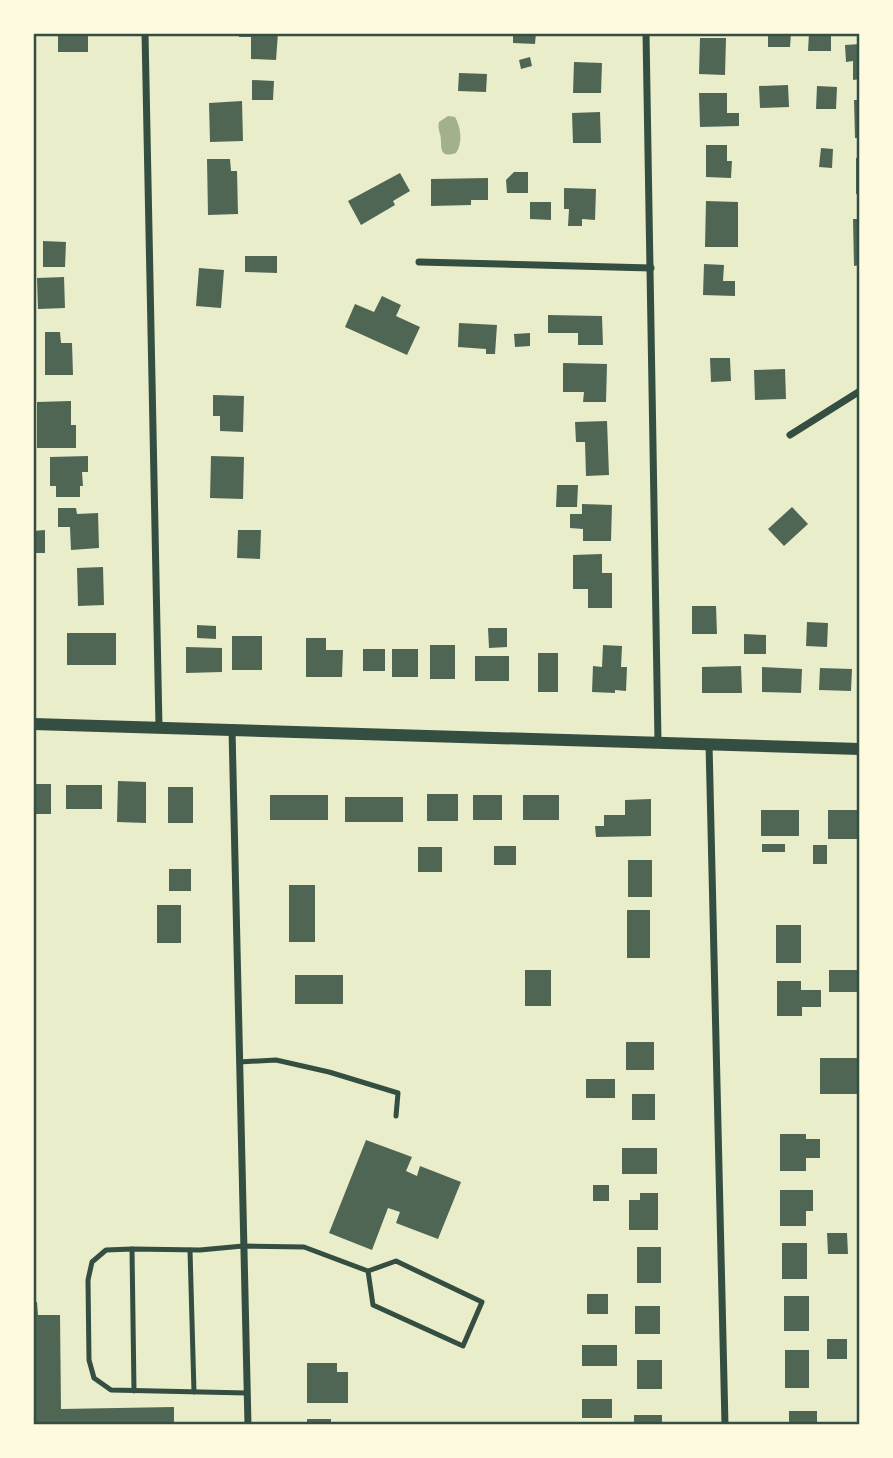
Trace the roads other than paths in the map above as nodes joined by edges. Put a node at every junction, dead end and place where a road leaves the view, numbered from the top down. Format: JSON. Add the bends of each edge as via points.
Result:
{"nodes":[{"id":1,"x":145,"y":33,"type":"edge"},
{"id":2,"x":646,"y":33,"type":"edge"},
{"id":3,"x":419,"y":261,"type":"dead end"},
{"id":4,"x":651,"y":268,"type":"junction"},
{"id":5,"x":860,"y":391,"type":"edge"},
{"id":6,"x":790,"y":435,"type":"dead end"},
{"id":7,"x":33,"y":724,"type":"edge"},
{"id":8,"x":159,"y":727,"type":"junction"},
{"id":9,"x":232,"y":729,"type":"junction"},
{"id":10,"x":658,"y":742,"type":"junction"},
{"id":11,"x":709,"y":743,"type":"junction"},
{"id":12,"x":860,"y":749,"type":"edge"},
{"id":13,"x":239,"y":1062,"type":"junction"},
{"id":14,"x":396,"y":1116,"type":"dead end"},
{"id":15,"x":243,"y":1246,"type":"junction"},
{"id":16,"x":132,"y":1249,"type":"junction"},
{"id":17,"x":190,"y":1250,"type":"junction"},
{"id":18,"x":368,"y":1271,"type":"junction"},
{"id":19,"x":134,"y":1391,"type":"junction"},
{"id":20,"x":194,"y":1392,"type":"junction"},
{"id":21,"x":247,"y":1392,"type":"junction"},
{"id":22,"x":248,"y":1425,"type":"edge"},
{"id":23,"x":725,"y":1425,"type":"edge"}],
"edges":[{"from":1,"to":8,"type":"street"},
{"from":2,"to":4,"type":"street"},
{"from":3,"to":4,"type":"street"},
{"from":4,"to":10,"type":"street"},
{"from":5,"to":6,"type":"street"},
{"from":7,"to":8,"type":"street"},
{"from":8,"to":9,"type":"street"},
{"from":9,"to":10,"type":"street"},
{"from":9,"to":13,"type":"street"},
{"from":10,"to":11,"type":"street"},
{"from":11,"to":12,"type":"street"},
{"from":11,"to":23,"type":"street"},
{"from":13,"to":14,"type":"lane","via":[[276,1059],[398,1093]]},
{"from":13,"to":15,"type":"street"},
{"from":15,"to":17,"type":"lane"},
{"from":15,"to":18,"type":"lane","via":[[303,1247]]},
{"from":15,"to":21,"type":"street"},
{"from":16,"to":17,"type":"lane"},
{"from":16,"to":19,"type":"lane"},
{"from":16,"to":19,"type":"lane","via":[[106,1250],[92,1262],[88,1294],[89,1360],[94,1378],[111,1390]]},
{"from":17,"to":20,"type":"lane"},
{"from":18,"to":18,"type":"lane","via":[[396,1261],[482,1302],[463,1346],[373,1305]]},
{"from":19,"to":20,"type":"lane"},
{"from":20,"to":21,"type":"lane"},
{"from":21,"to":22,"type":"street"}]}
